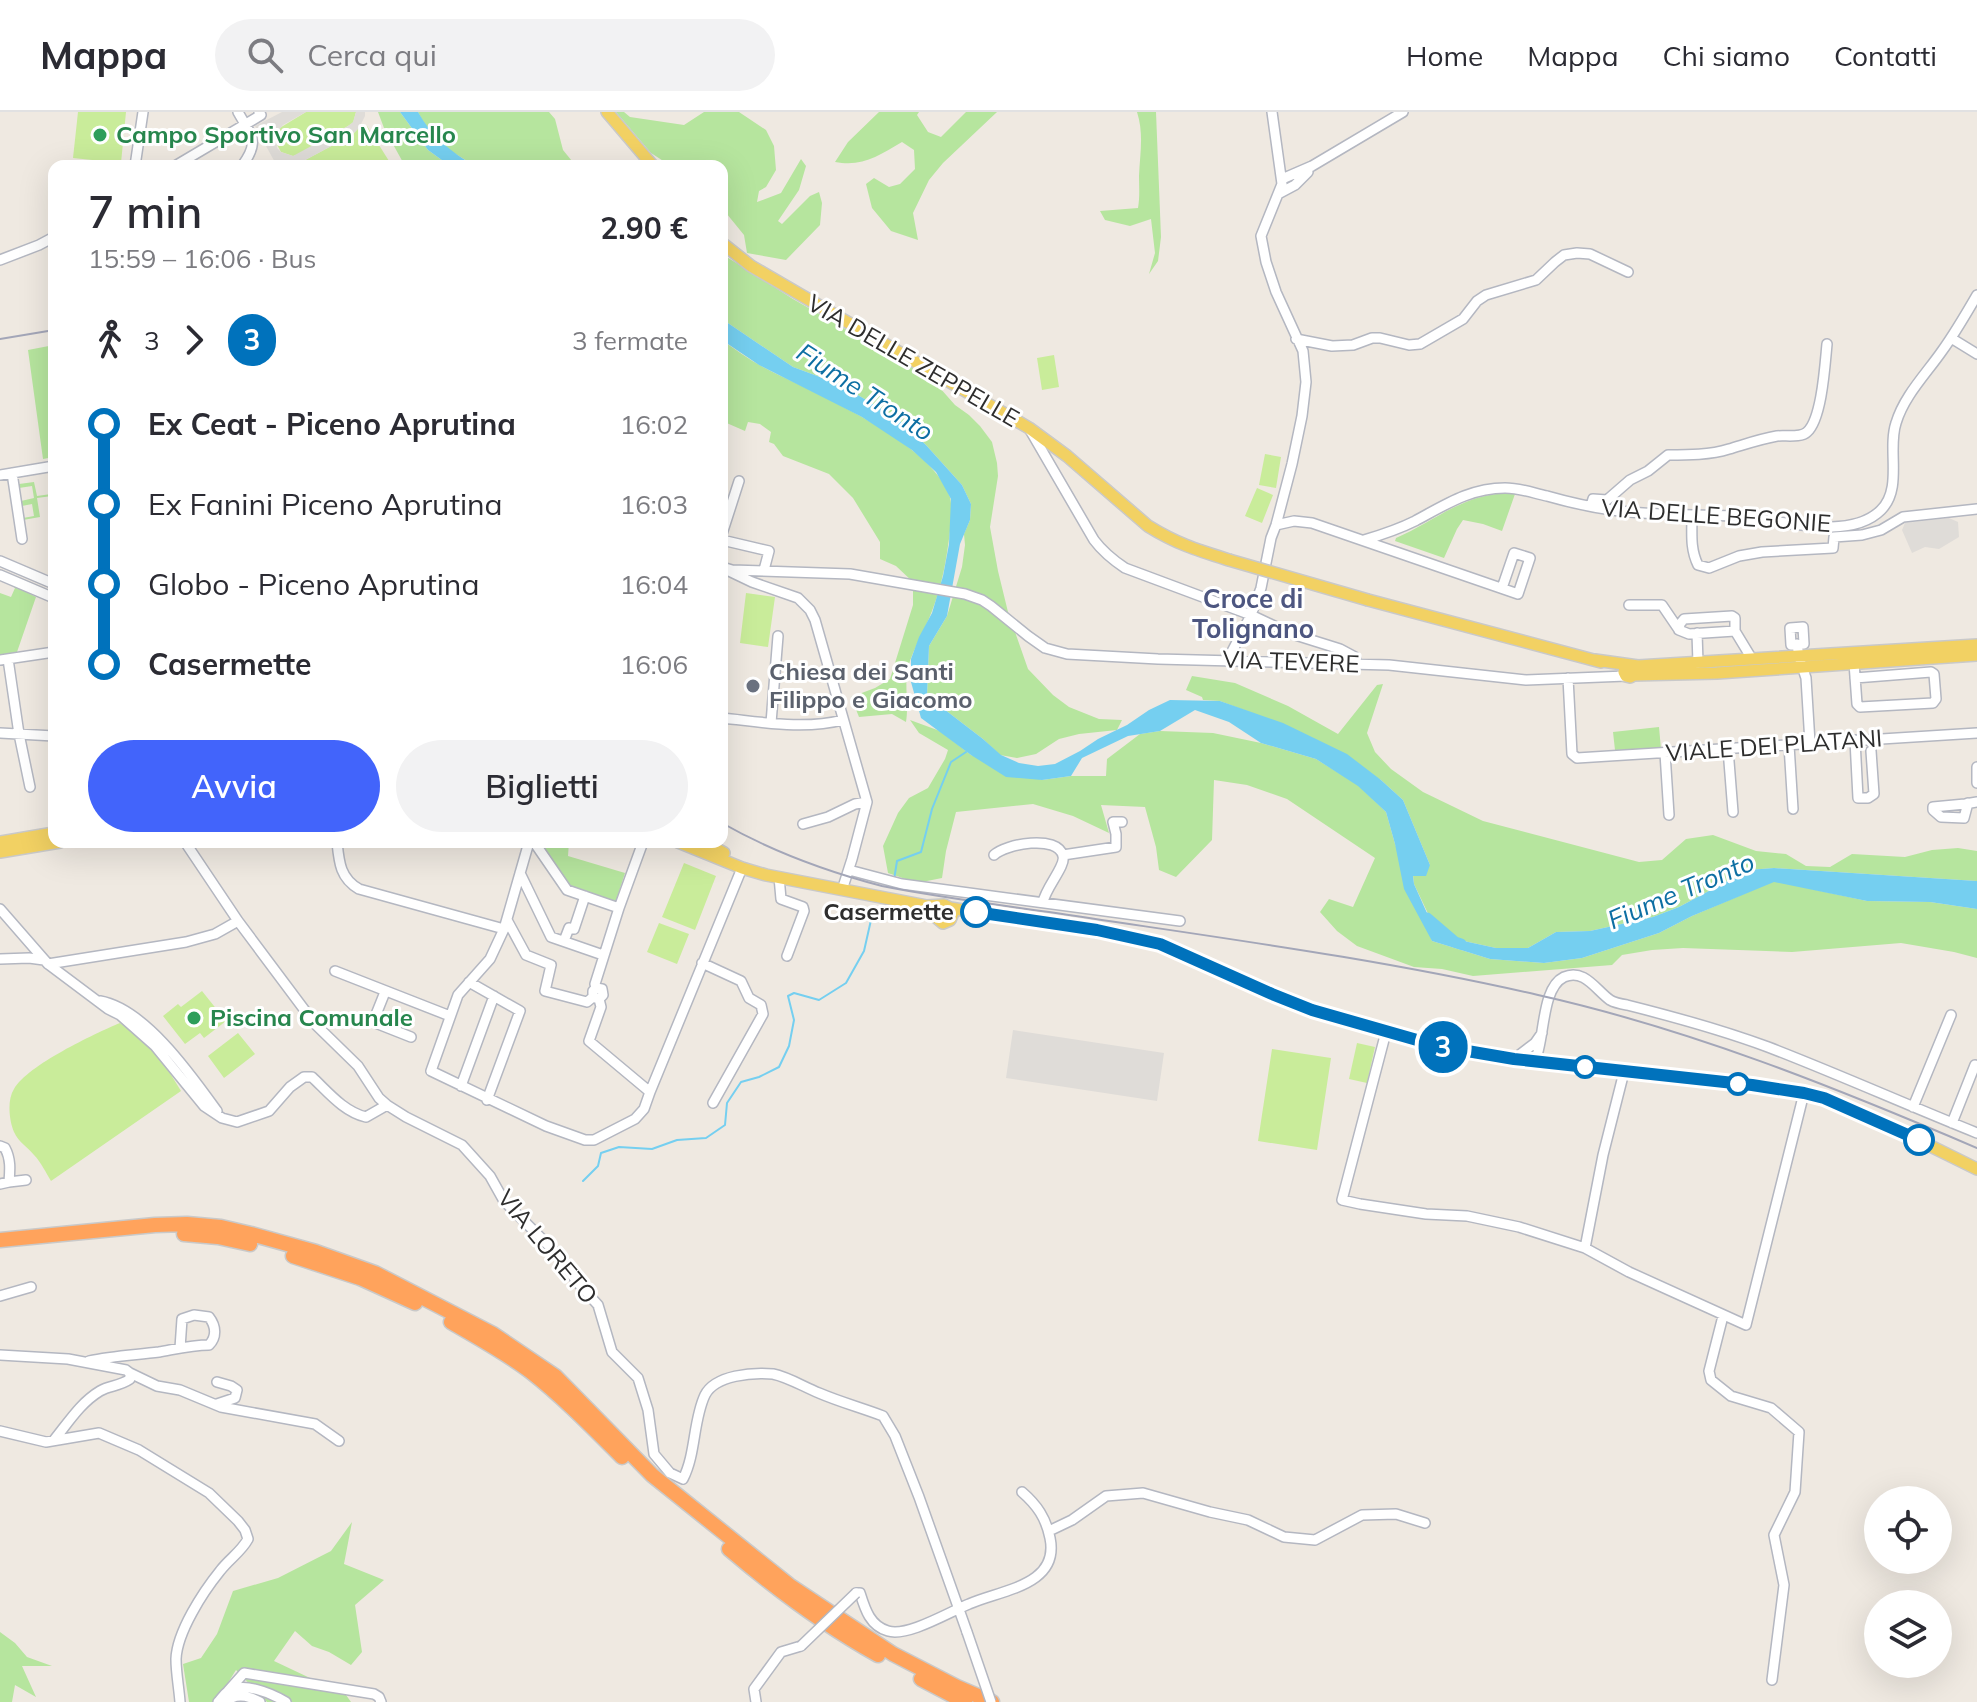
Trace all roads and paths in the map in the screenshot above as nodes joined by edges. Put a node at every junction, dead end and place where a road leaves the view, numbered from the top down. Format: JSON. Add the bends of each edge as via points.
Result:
{"nodes":[{"id":1,"x":143,"y":112,"type":"edge"},
{"id":2,"x":238,"y":112,"type":"edge"},
{"id":3,"x":259,"y":112,"type":"edge"},
{"id":4,"x":607,"y":112,"type":"edge"},
{"id":5,"x":1272,"y":112,"type":"edge"},
{"id":6,"x":1403,"y":112,"type":"edge"},
{"id":7,"x":245,"y":125,"type":"junction"},
{"id":8,"x":136,"y":160,"type":"edge"},
{"id":9,"x":185,"y":160,"type":"edge"},
{"id":10,"x":246,"y":160,"type":"edge"},
{"id":11,"x":648,"y":160,"type":"edge"},
{"id":12,"x":1312,"y":166,"type":"junction"},
{"id":13,"x":1282,"y":179,"type":"junction"},
{"id":14,"x":1280,"y":193,"type":"junction"},
{"id":15,"x":48,"y":240,"type":"edge"},
{"id":16,"x":728,"y":248,"type":"edge"},
{"id":17,"x":0,"y":260,"type":"edge"},
{"id":18,"x":1628,"y":272,"type":"dead end"},
{"id":19,"x":1977,"y":295,"type":"edge"},
{"id":20,"x":1951,"y":338,"type":"junction"},
{"id":21,"x":1296,"y":339,"type":"junction"},
{"id":22,"x":1827,"y":344,"type":"dead end"},
{"id":23,"x":1977,"y":354,"type":"edge"},
{"id":24,"x":1029,"y":428,"type":"junction"},
{"id":25,"x":48,"y":470,"type":"edge"},
{"id":26,"x":12,"y":473,"type":"junction"},
{"id":27,"x":0,"y":475,"type":"edge"},
{"id":28,"x":739,"y":481,"type":"dead end"},
{"id":29,"x":1591,"y":506,"type":"junction"},
{"id":30,"x":1977,"y":509,"type":"edge"},
{"id":31,"x":1692,"y":516,"type":"junction"},
{"id":32,"x":728,"y":517,"type":"edge"},
{"id":33,"x":1276,"y":525,"type":"junction"},
{"id":34,"x":22,"y":539,"type":"dead end"},
{"id":35,"x":728,"y":539,"type":"edge"},
{"id":36,"x":1364,"y":540,"type":"junction"},
{"id":37,"x":0,"y":561,"type":"edge"},
{"id":38,"x":728,"y":568,"type":"edge"},
{"id":39,"x":762,"y":570,"type":"junction"},
{"id":40,"x":728,"y":571,"type":"edge"},
{"id":41,"x":0,"y":575,"type":"edge"},
{"id":42,"x":39,"y":578,"type":"junction"},
{"id":43,"x":48,"y":582,"type":"edge"},
{"id":44,"x":759,"y":585,"type":"junction"},
{"id":45,"x":1502,"y":588,"type":"dead end"},
{"id":46,"x":34,"y":590,"type":"junction"},
{"id":47,"x":48,"y":596,"type":"edge"},
{"id":48,"x":1629,"y":605,"type":"dead end"},
{"id":49,"x":1251,"y":615,"type":"junction"},
{"id":50,"x":1672,"y":619,"type":"junction"},
{"id":51,"x":1684,"y":619,"type":"junction"},
{"id":52,"x":1680,"y":631,"type":"junction"},
{"id":53,"x":1735,"y":631,"type":"junction"},
{"id":54,"x":1697,"y":633,"type":"junction"},
{"id":55,"x":778,"y":636,"type":"dead end"},
{"id":56,"x":1977,"y":645,"type":"edge"},
{"id":57,"x":48,"y":653,"type":"edge"},
{"id":58,"x":1904,"y":655,"type":"junction"},
{"id":59,"x":1977,"y":655,"type":"edge"},
{"id":60,"x":1800,"y":656,"type":"junction"},
{"id":61,"x":1752,"y":659,"type":"junction"},
{"id":62,"x":4,"y":660,"type":"edge"},
{"id":63,"x":1227,"y":661,"type":"junction"},
{"id":64,"x":1698,"y":663,"type":"junction"},
{"id":65,"x":1854,"y":663,"type":"junction"},
{"id":66,"x":1357,"y":664,"type":"junction"},
{"id":67,"x":1626,"y":671,"type":"junction"},
{"id":68,"x":1905,"y":673,"type":"junction"},
{"id":69,"x":1568,"y":678,"type":"junction"},
{"id":70,"x":1855,"y":678,"type":"junction"},
{"id":71,"x":728,"y":719,"type":"edge"},
{"id":72,"x":843,"y":720,"type":"junction"},
{"id":73,"x":771,"y":723,"type":"junction"},
{"id":74,"x":0,"y":733,"type":"edge"},
{"id":75,"x":1977,"y":733,"type":"edge"},
{"id":76,"x":19,"y":734,"type":"junction"},
{"id":77,"x":48,"y":736,"type":"edge"},
{"id":78,"x":1855,"y":740,"type":"junction"},
{"id":79,"x":1810,"y":743,"type":"junction"},
{"id":80,"x":1789,"y":745,"type":"junction"},
{"id":81,"x":1728,"y":749,"type":"junction"},
{"id":82,"x":1871,"y":751,"type":"dead end"},
{"id":83,"x":1665,"y":753,"type":"junction"},
{"id":84,"x":1977,"y":767,"type":"edge"},
{"id":85,"x":1977,"y":783,"type":"edge"},
{"id":86,"x":30,"y":787,"type":"dead end"},
{"id":87,"x":867,"y":802,"type":"junction"},
{"id":88,"x":1793,"y":809,"type":"dead end"},
{"id":89,"x":1733,"y":812,"type":"dead end"},
{"id":90,"x":1669,"y":815,"type":"dead end"},
{"id":91,"x":1122,"y":822,"type":"dead end"},
{"id":92,"x":803,"y":824,"type":"dead end"},
{"id":93,"x":48,"y":834,"type":"edge"},
{"id":94,"x":0,"y":842,"type":"edge"},
{"id":95,"x":48,"y":844,"type":"edge"},
{"id":96,"x":189,"y":848,"type":"edge"},
{"id":97,"x":338,"y":848,"type":"edge"},
{"id":98,"x":530,"y":848,"type":"edge"},
{"id":99,"x":536,"y":848,"type":"edge"},
{"id":100,"x":641,"y":848,"type":"edge"},
{"id":101,"x":693,"y":848,"type":"edge"},
{"id":102,"x":715,"y":848,"type":"edge"},
{"id":103,"x":0,"y":852,"type":"edge"},
{"id":104,"x":994,"y":855,"type":"dead end"},
{"id":105,"x":1063,"y":855,"type":"junction"},
{"id":106,"x":742,"y":868,"type":"junction"},
{"id":107,"x":849,"y":870,"type":"junction"},
{"id":108,"x":520,"y":873,"type":"junction"},
{"id":109,"x":779,"y":877,"type":"junction"},
{"id":110,"x":847,"y":889,"type":"junction"},
{"id":111,"x":585,"y":896,"type":"junction"},
{"id":112,"x":1043,"y":902,"type":"junction"},
{"id":113,"x":619,"y":908,"type":"junction"},
{"id":114,"x":0,"y":909,"type":"edge"},
{"id":115,"x":238,"y":921,"type":"junction"},
{"id":116,"x":1180,"y":921,"type":"dead end"},
{"id":117,"x":505,"y":924,"type":"junction"},
{"id":118,"x":564,"y":941,"type":"junction"},
{"id":119,"x":603,"y":955,"type":"junction"},
{"id":120,"x":787,"y":956,"type":"dead end"},
{"id":121,"x":0,"y":959,"type":"edge"},
{"id":122,"x":46,"y":962,"type":"junction"},
{"id":123,"x":702,"y":963,"type":"junction"},
{"id":124,"x":335,"y":971,"type":"dead end"},
{"id":125,"x":469,"y":982,"type":"junction"},
{"id":126,"x":385,"y":992,"type":"junction"},
{"id":127,"x":596,"y":995,"type":"junction"},
{"id":128,"x":494,"y":996,"type":"junction"},
{"id":129,"x":1951,"y":1015,"type":"dead end"},
{"id":130,"x":450,"y":1016,"type":"junction"},
{"id":131,"x":1386,"y":1032,"type":"junction"},
{"id":132,"x":411,"y":1037,"type":"dead end"},
{"id":133,"x":1539,"y":1040,"type":"junction"},
{"id":134,"x":1514,"y":1059,"type":"junction"},
{"id":135,"x":1535,"y":1061,"type":"junction"},
{"id":136,"x":1555,"y":1063,"type":"junction"},
{"id":137,"x":1975,"y":1065,"type":"dead end"},
{"id":138,"x":1624,"y":1072,"type":"junction"},
{"id":139,"x":461,"y":1086,"type":"junction"},
{"id":140,"x":650,"y":1092,"type":"junction"},
{"id":141,"x":1804,"y":1093,"type":"junction"},
{"id":142,"x":487,"y":1100,"type":"junction"},
{"id":143,"x":713,"y":1103,"type":"dead end"},
{"id":144,"x":387,"y":1105,"type":"junction"},
{"id":145,"x":1913,"y":1107,"type":"junction"},
{"id":146,"x":1952,"y":1123,"type":"junction"},
{"id":147,"x":1977,"y":1133,"type":"edge"},
{"id":148,"x":0,"y":1146,"type":"edge"},
{"id":149,"x":1977,"y":1169,"type":"edge"},
{"id":150,"x":26,"y":1180,"type":"dead end"},
{"id":151,"x":4,"y":1183,"type":"edge"},
{"id":152,"x":0,"y":1240,"type":"edge"},
{"id":153,"x":1585,"y":1248,"type":"junction"},
{"id":154,"x":0,"y":1249,"type":"edge"},
{"id":155,"x":31,"y":1287,"type":"dead end"},
{"id":156,"x":0,"y":1296,"type":"edge"},
{"id":157,"x":1723,"y":1316,"type":"junction"},
{"id":158,"x":180,"y":1348,"type":"junction"},
{"id":159,"x":0,"y":1355,"type":"edge"},
{"id":160,"x":85,"y":1362,"type":"junction"},
{"id":161,"x":130,"y":1373,"type":"junction"},
{"id":162,"x":217,"y":1382,"type":"dead end"},
{"id":163,"x":217,"y":1404,"type":"junction"},
{"id":164,"x":0,"y":1431,"type":"edge"},
{"id":165,"x":54,"y":1440,"type":"junction"},
{"id":166,"x":339,"y":1441,"type":"dead end"},
{"id":167,"x":1022,"y":1492,"type":"dead end"},
{"id":168,"x":1425,"y":1523,"type":"dead end"},
{"id":169,"x":1049,"y":1531,"type":"junction"},
{"id":170,"x":959,"y":1608,"type":"junction"},
{"id":171,"x":1772,"y":1680,"type":"dead end"},
{"id":172,"x":228,"y":1691,"type":"junction"},
{"id":173,"x":958,"y":1695,"type":"edge"},
{"id":174,"x":180,"y":1702,"type":"edge"},
{"id":175,"x":218,"y":1702,"type":"edge"},
{"id":176,"x":226,"y":1702,"type":"edge"},
{"id":177,"x":260,"y":1702,"type":"edge"},
{"id":178,"x":286,"y":1702,"type":"edge"},
{"id":179,"x":381,"y":1702,"type":"edge"},
{"id":180,"x":756,"y":1702,"type":"edge"},
{"id":181,"x":992,"y":1702,"type":"edge"}],
"edges":[{"from":1,"to":8,"type":"street"},
{"from":2,"to":7,"type":"street"},
{"from":3,"to":7,"type":"street"},
{"from":4,"to":11,"type":"main road"},
{"from":5,"to":13,"type":"street"},
{"from":6,"to":12,"type":"street"},
{"from":7,"to":9,"type":"street"},
{"from":7,"to":10,"type":"street","via":[[254,145]]},
{"from":12,"to":13,"type":"street"},
{"from":12,"to":14,"type":"street"},
{"from":13,"to":14,"type":"street"},
{"from":14,"to":21,"type":"street","via":[[1261,236]]},
{"from":15,"to":17,"type":"street"},
{"from":16,"to":24,"type":"main road","name":"VIA DELLE ZEPPELLE","via":[[776,282]]},
{"from":18,"to":21,"type":"street","via":[[1590,254],[1564,255],[1536,280],[1486,295],[1463,319],[1420,344],[1372,338],[1332,346]]},
{"from":19,"to":20,"type":"street","name":"VIA DELLE BEGONIE"},
{"from":20,"to":23,"type":"street"},
{"from":20,"to":31,"type":"street","name":"VIA DELLE BEGONIE","via":[[1901,410],[1892,439],[1891,494],[1873,516],[1851,525],[1819,527]]},
{"from":21,"to":33,"type":"street","via":[[1303,351],[1306,382]]},
{"from":22,"to":29,"type":"street","via":[[1818,411],[1809,431],[1716,452],[1668,455],[1607,500],[1593,499]]},
{"from":24,"to":49,"type":"street","name":"VIA DELLE ZEPPELLE","via":[[1102,551],[1125,568]]},
{"from":24,"to":67,"type":"main road","bridge":true,"via":[[1175,543]]},
{"from":25,"to":26,"type":"street"},
{"from":26,"to":27,"type":"street"},
{"from":26,"to":34,"type":"street"},
{"from":28,"to":32,"type":"street"},
{"from":29,"to":31,"type":"street","name":"VIA DELLE BEGONIE"},
{"from":29,"to":36,"type":"street","name":"VIA DELLE BEGONIE","via":[[1517,488],[1487,489]]},
{"from":30,"to":31,"type":"street","via":[[1903,517],[1881,530],[1834,537],[1833,548],[1762,552],[1709,568],[1698,565],[1694,556]]},
{"from":33,"to":36,"type":"street","via":[[1312,523]]},
{"from":33,"to":49,"type":"street"},
{"from":35,"to":39,"type":"street","via":[[769,551]]},
{"from":36,"to":45,"type":"street"},
{"from":37,"to":42,"type":"street"},
{"from":38,"to":39,"type":"street"},
{"from":39,"to":44,"type":"street","via":[[756,576]]},
{"from":39,"to":63,"type":"street","name":"VIA TEVERE","via":[[844,574],[955,591],[982,600],[1055,652]]},
{"from":40,"to":44,"type":"street"},
{"from":41,"to":46,"type":"street"},
{"from":42,"to":43,"type":"street"},
{"from":42,"to":46,"type":"street"},
{"from":44,"to":72,"type":"street","via":[[790,595],[810,610]]},
{"from":46,"to":47,"type":"street"},
{"from":48,"to":50,"type":"street","via":[[1662,605]]},
{"from":49,"to":63,"type":"street"},
{"from":49,"to":66,"type":"street","name":"VIA DELLE ZEPPELLE","via":[[1350,653]]},
{"from":50,"to":51,"type":"street"},
{"from":50,"to":52,"type":"street"},
{"from":51,"to":52,"type":"street"},
{"from":51,"to":53,"type":"street","via":[[1732,616]]},
{"from":52,"to":54,"type":"street"},
{"from":53,"to":54,"type":"street"},
{"from":53,"to":61,"type":"street"},
{"from":54,"to":64,"type":"street"},
{"from":55,"to":73,"type":"street"},
{"from":56,"to":58,"type":"main road"},
{"from":57,"to":62,"type":"street"},
{"from":58,"to":59,"type":"main road"},
{"from":58,"to":60,"type":"main road"},
{"from":58,"to":65,"type":"main road"},
{"from":58,"to":68,"type":"street"},
{"from":60,"to":61,"type":"main road"},
{"from":60,"to":65,"type":"main road"},
{"from":60,"to":67,"type":"main road","via":[[1691,674]]},
{"from":60,"to":79,"type":"street"},
{"from":61,"to":64,"type":"main road"},
{"from":62,"to":76,"type":"street"},
{"from":63,"to":66,"type":"street","name":"VIA TEVERE"},
{"from":64,"to":67,"type":"main road"},
{"from":65,"to":70,"type":"street"},
{"from":66,"to":69,"type":"street","name":"VIA TEVERE","via":[[1526,680]]},
{"from":67,"to":69,"type":"street","name":"VIA TEVERE"},
{"from":68,"to":70,"type":"street"},
{"from":68,"to":70,"type":"street","via":[[1934,674],[1933,703],[1860,707]]},
{"from":69,"to":83,"type":"street","name":"VIALE DEI PLATANI","via":[[1572,754],[1583,758]]},
{"from":71,"to":73,"type":"street"},
{"from":72,"to":73,"type":"street"},
{"from":72,"to":87,"type":"street"},
{"from":74,"to":76,"type":"street"},
{"from":75,"to":78,"type":"street","name":"VIALE DEI PLATANI"},
{"from":76,"to":77,"type":"street"},
{"from":76,"to":86,"type":"street"},
{"from":78,"to":79,"type":"street","name":"VIALE DEI PLATANI"},
{"from":78,"to":82,"type":"street","via":[[1858,798],[1874,794]]},
{"from":79,"to":80,"type":"street","name":"VIALE DEI PLATANI"},
{"from":80,"to":81,"type":"street","name":"VIALE DEI PLATANI"},
{"from":80,"to":88,"type":"street"},
{"from":81,"to":83,"type":"street","name":"VIALE DEI PLATANI"},
{"from":81,"to":89,"type":"street"},
{"from":83,"to":90,"type":"street"},
{"from":84,"to":85,"type":"street"},
{"from":87,"to":92,"type":"street"},
{"from":87,"to":107,"type":"street"},
{"from":91,"to":105,"type":"street","via":[[1113,822],[1116,847]]},
{"from":93,"to":94,"type":"main road"},
{"from":95,"to":103,"type":"main road"},
{"from":96,"to":115,"type":"street","name":"VIA LORETO"},
{"from":97,"to":117,"type":"street","via":[[343,876],[359,889]]},
{"from":98,"to":108,"type":"street"},
{"from":99,"to":111,"type":"street","via":[[567,890]]},
{"from":100,"to":113,"type":"street"},
{"from":101,"to":106,"type":"main road"},
{"from":102,"to":110,"type":"main road","via":[[744,863]]},
{"from":104,"to":105,"type":"street","via":[[1000,849],[1041,843]]},
{"from":105,"to":112,"type":"street"},
{"from":106,"to":109,"type":"main road"},
{"from":106,"to":123,"type":"street"},
{"from":107,"to":110,"type":"street"},
{"from":107,"to":112,"type":"street","via":[[902,884]]},
{"from":108,"to":117,"type":"street"},
{"from":108,"to":118,"type":"street","via":[[551,937]]},
{"from":109,"to":110,"type":"main road"},
{"from":109,"to":120,"type":"street","via":[[781,899],[804,911]]},
{"from":110,"to":131,"type":"main road","via":[[1160,944],[1298,1005]]},
{"from":111,"to":113,"type":"street"},
{"from":111,"to":118,"type":"street"},
{"from":112,"to":116,"type":"street"},
{"from":113,"to":119,"type":"street"},
{"from":114,"to":122,"type":"street"},
{"from":115,"to":122,"type":"street","via":[[186,942]]},
{"from":115,"to":144,"type":"street","name":"VIA LORETO","via":[[315,1024],[358,1066]]},
{"from":117,"to":125,"type":"street","via":[[490,959]]},
{"from":117,"to":127,"type":"street","via":[[526,955],[551,965],[545,991],[587,1002]]},
{"from":118,"to":119,"type":"street"},
{"from":119,"to":127,"type":"street"},
{"from":121,"to":122,"type":"street"},
{"from":122,"to":144,"type":"street","via":[[108,1009],[123,1013],[178,1065],[204,1106],[222,1118],[237,1122],[263,1113],[304,1077],[312,1077],[357,1115],[366,1117]]},
{"from":123,"to":140,"type":"street"},
{"from":123,"to":143,"type":"street","via":[[741,981],[763,1014]]},
{"from":124,"to":126,"type":"street"},
{"from":125,"to":128,"type":"street"},
{"from":125,"to":130,"type":"street"},
{"from":126,"to":130,"type":"street"},
{"from":126,"to":132,"type":"street","via":[[373,1022]]},
{"from":127,"to":140,"type":"street","via":[[601,1007],[589,1041]]},
{"from":128,"to":139,"type":"street"},
{"from":128,"to":142,"type":"street","via":[[520,1011]]},
{"from":129,"to":145,"type":"street"},
{"from":130,"to":139,"type":"street","via":[[431,1071]]},
{"from":131,"to":134,"type":"main road"},
{"from":131,"to":153,"type":"street","via":[[1342,1200],[1477,1218]]},
{"from":133,"to":134,"type":"street"},
{"from":133,"to":135,"type":"street"},
{"from":133,"to":136,"type":"street"},
{"from":133,"to":145,"type":"street","via":[[1550,993],[1559,980],[1581,976],[1615,1002],[1766,1046]]},
{"from":134,"to":135,"type":"main road"},
{"from":135,"to":136,"type":"main road"},
{"from":136,"to":138,"type":"main road"},
{"from":137,"to":146,"type":"street"},
{"from":138,"to":141,"type":"main road"},
{"from":138,"to":153,"type":"street"},
{"from":139,"to":142,"type":"street"},
{"from":140,"to":142,"type":"street","via":[[635,1119],[594,1140]]},
{"from":141,"to":149,"type":"main road","via":[[1862,1114]]},
{"from":141,"to":157,"type":"street","via":[[1746,1325]]},
{"from":144,"to":170,"type":"street","name":"VIA LORETO","via":[[462,1145],[504,1201],[598,1305],[612,1352],[638,1378],[654,1454],[670,1473],[683,1479],[689,1468],[706,1393],[741,1374],[775,1374],[883,1416]]},
{"from":145,"to":146,"type":"street"},
{"from":146,"to":147,"type":"street"},
{"from":148,"to":151,"type":"street","via":[[9,1155],[11,1169]]},
{"from":150,"to":151,"type":"street"},
{"from":152,"to":173,"type":"highway","via":[[187,1224],[251,1234],[375,1273],[493,1334],[555,1376],[652,1475],[789,1585]]},
{"from":153,"to":157,"type":"street"},
{"from":154,"to":173,"type":"highway","via":[[163,1233],[218,1237],[312,1261],[419,1305],[531,1373],[641,1477],[782,1593],[858,1644]]},
{"from":155,"to":156,"type":"street"},
{"from":157,"to":171,"type":"street","via":[[1711,1380],[1731,1396],[1771,1408],[1799,1432],[1795,1492],[1774,1535],[1784,1585]]},
{"from":158,"to":158,"type":"street","via":[[209,1345],[215,1332],[209,1317],[182,1319]]},
{"from":158,"to":160,"type":"street"},
{"from":159,"to":160,"type":"street"},
{"from":160,"to":161,"type":"street"},
{"from":161,"to":163,"type":"street"},
{"from":161,"to":165,"type":"street","via":[[120,1386],[85,1401]]},
{"from":162,"to":163,"type":"street","via":[[237,1390],[235,1398]]},
{"from":163,"to":166,"type":"street","via":[[315,1424]]},
{"from":164,"to":165,"type":"street"},
{"from":165,"to":174,"type":"street","via":[[99,1433],[139,1450],[209,1493],[245,1530],[244,1547],[215,1577],[178,1642]]},
{"from":167,"to":169,"type":"street","via":[[1038,1507]]},
{"from":168,"to":169,"type":"street","via":[[1396,1514],[1362,1515],[1315,1540],[1284,1537],[1248,1520],[1143,1493],[1106,1496]]},
{"from":169,"to":170,"type":"street","via":[[1051,1560],[1041,1573],[1022,1586]]},
{"from":170,"to":180,"type":"street","bridge":true,"via":[[895,1633],[877,1625],[856,1593],[801,1646],[781,1652],[754,1689]]},
{"from":170,"to":181,"type":"street","name":"VIA LORETO","bridge":true},
{"from":172,"to":175,"type":"street"},
{"from":172,"to":178,"type":"street","via":[[251,1688]]},
{"from":172,"to":179,"type":"street","via":[[244,1673],[374,1694]]},
{"from":173,"to":181,"type":"highway"},
{"from":176,"to":177,"type":"street","via":[[239,1695]]}]}
